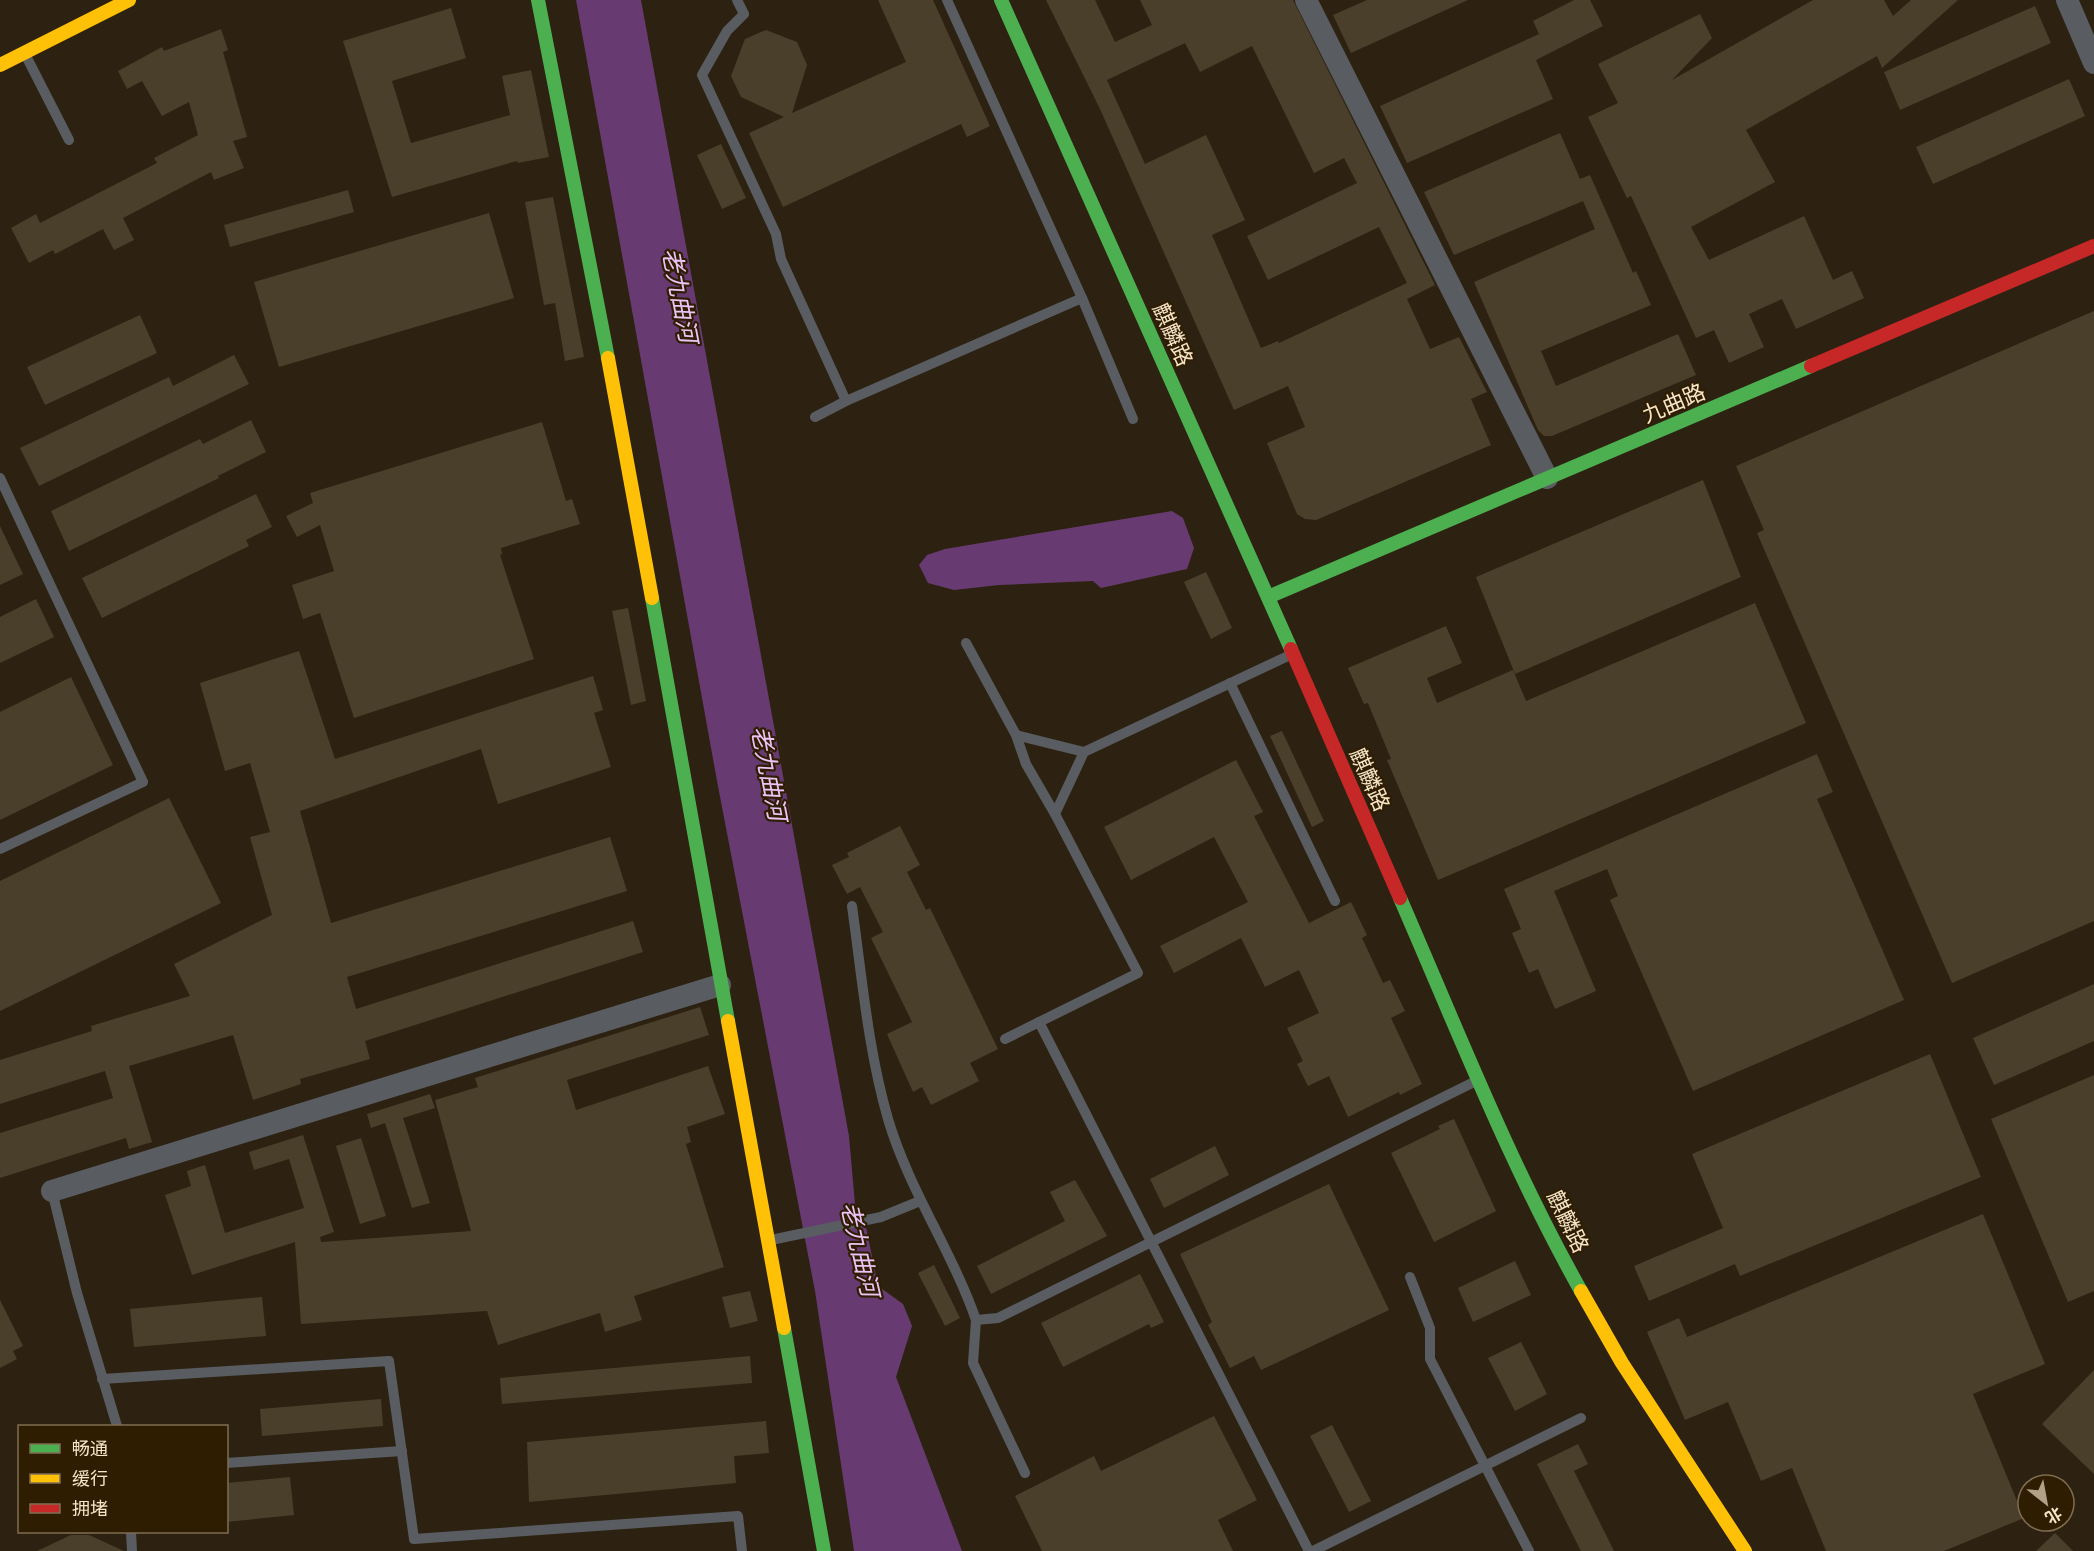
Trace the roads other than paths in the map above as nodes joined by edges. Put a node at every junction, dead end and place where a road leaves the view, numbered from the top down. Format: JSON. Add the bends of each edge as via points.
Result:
{"nodes":[{"id":1,"x":129,"y":0,"type":"edge"},
{"id":2,"x":538,"y":0,"type":"edge"},
{"id":3,"x":737,"y":0,"type":"edge"},
{"id":4,"x":947,"y":0,"type":"edge"},
{"id":5,"x":1001,"y":0,"type":"edge"},
{"id":6,"x":1306,"y":0,"type":"edge"},
{"id":7,"x":2067,"y":0,"type":"edge"},
{"id":8,"x":25,"y":54,"type":"junction"},
{"id":9,"x":2094,"y":63,"type":"edge"},
{"id":10,"x":0,"y":65,"type":"edge"},
{"id":11,"x":69,"y":140,"type":"dead end"},
{"id":12,"x":2094,"y":246,"type":"edge"},
{"id":13,"x":1082,"y":298,"type":"junction"},
{"id":14,"x":846,"y":401,"type":"junction"},
{"id":15,"x":815,"y":417,"type":"dead end"},
{"id":16,"x":1133,"y":419,"type":"dead end"},
{"id":17,"x":0,"y":478,"type":"edge"},
{"id":18,"x":1547,"y":478,"type":"junction"},
{"id":19,"x":1268,"y":597,"type":"junction"},
{"id":20,"x":966,"y":643,"type":"dead end"},
{"id":21,"x":1293,"y":653,"type":"junction"},
{"id":22,"x":1230,"y":683,"type":"junction"},
{"id":23,"x":1016,"y":735,"type":"junction"},
{"id":24,"x":1084,"y":752,"type":"junction"},
{"id":25,"x":1055,"y":814,"type":"junction"},
{"id":26,"x":0,"y":849,"type":"edge"},
{"id":27,"x":1335,"y":901,"type":"dead end"},
{"id":28,"x":852,"y":906,"type":"dead end"},
{"id":29,"x":720,"y":985,"type":"junction"},
{"id":30,"x":1039,"y":1022,"type":"junction"},
{"id":31,"x":1005,"y":1039,"type":"dead end"},
{"id":32,"x":1479,"y":1080,"type":"junction"},
{"id":33,"x":52,"y":1191,"type":"joint"},
{"id":34,"x":920,"y":1201,"type":"junction"},
{"id":35,"x":768,"y":1240,"type":"junction"},
{"id":36,"x":1151,"y":1242,"type":"junction"},
{"id":37,"x":1410,"y":1277,"type":"dead end"},
{"id":38,"x":976,"y":1320,"type":"junction"},
{"id":39,"x":102,"y":1379,"type":"junction"},
{"id":40,"x":1581,"y":1418,"type":"dead end"},
{"id":41,"x":117,"y":1425,"type":"edge"},
{"id":42,"x":402,"y":1451,"type":"junction"},
{"id":43,"x":228,"y":1463,"type":"edge"},
{"id":44,"x":1484,"y":1466,"type":"junction"},
{"id":45,"x":1025,"y":1473,"type":"dead end"},
{"id":46,"x":131,"y":1533,"type":"edge"},
{"id":47,"x":132,"y":1551,"type":"edge"},
{"id":48,"x":742,"y":1551,"type":"edge"},
{"id":49,"x":824,"y":1551,"type":"edge"},
{"id":50,"x":1311,"y":1551,"type":"edge"},
{"id":51,"x":1529,"y":1551,"type":"edge"},
{"id":52,"x":1745,"y":1551,"type":"edge"}],
"edges":[{"from":1,"to":8,"type":"street"},
{"from":2,"to":29,"type":"street","via":[[621,426]]},
{"from":3,"to":14,"type":"lane","via":[[744,14],[727,31],[702,75],[776,234],[781,259]]},
{"from":4,"to":13,"type":"lane"},
{"from":5,"to":19,"type":"street","name":"麒麟路"},
{"from":6,"to":18,"type":"street"},
{"from":7,"to":9,"type":"street"},
{"from":8,"to":10,"type":"street"},
{"from":8,"to":11,"type":"lane"},
{"from":12,"to":18,"type":"street","name":"九曲路"},
{"from":13,"to":14,"type":"lane"},
{"from":13,"to":16,"type":"lane"},
{"from":14,"to":15,"type":"lane"},
{"from":17,"to":26,"type":"lane","via":[[143,782]]},
{"from":18,"to":19,"type":"street","name":"九曲路"},
{"from":19,"to":21,"type":"street","name":"麒麟路"},
{"from":20,"to":23,"type":"lane"},
{"from":21,"to":22,"type":"lane"},
{"from":21,"to":32,"type":"street","name":"麒麟路"},
{"from":22,"to":24,"type":"lane"},
{"from":22,"to":27,"type":"lane"},
{"from":23,"to":24,"type":"lane"},
{"from":23,"to":25,"type":"lane","via":[[1026,764]]},
{"from":24,"to":25,"type":"lane"},
{"from":25,"to":30,"type":"lane","via":[[1138,973]]},
{"from":28,"to":34,"type":"lane","via":[[868,1025],[888,1119]]},
{"from":29,"to":33,"type":"street"},
{"from":29,"to":35,"type":"street"},
{"from":30,"to":31,"type":"lane"},
{"from":30,"to":36,"type":"lane"},
{"from":32,"to":36,"type":"lane"},
{"from":32,"to":52,"type":"street","name":"麒麟路","via":[[1562,1257],[1605,1334]]},
{"from":33,"to":39,"type":"lane"},
{"from":34,"to":35,"type":"lane","via":[[881,1218]]},
{"from":34,"to":38,"type":"lane"},
{"from":35,"to":49,"type":"street"},
{"from":36,"to":38,"type":"lane","via":[[998,1318]]},
{"from":36,"to":50,"type":"lane"},
{"from":37,"to":44,"type":"lane","via":[[1430,1328],[1430,1359]]},
{"from":38,"to":45,"type":"lane","via":[[973,1363]]},
{"from":39,"to":41,"type":"lane"},
{"from":39,"to":42,"type":"lane","via":[[389,1361]]},
{"from":40,"to":44,"type":"lane"},
{"from":42,"to":43,"type":"lane"},
{"from":42,"to":48,"type":"lane","via":[[414,1539],[738,1516]]},
{"from":44,"to":50,"type":"lane"},
{"from":44,"to":51,"type":"lane"},
{"from":46,"to":47,"type":"lane"}]}
